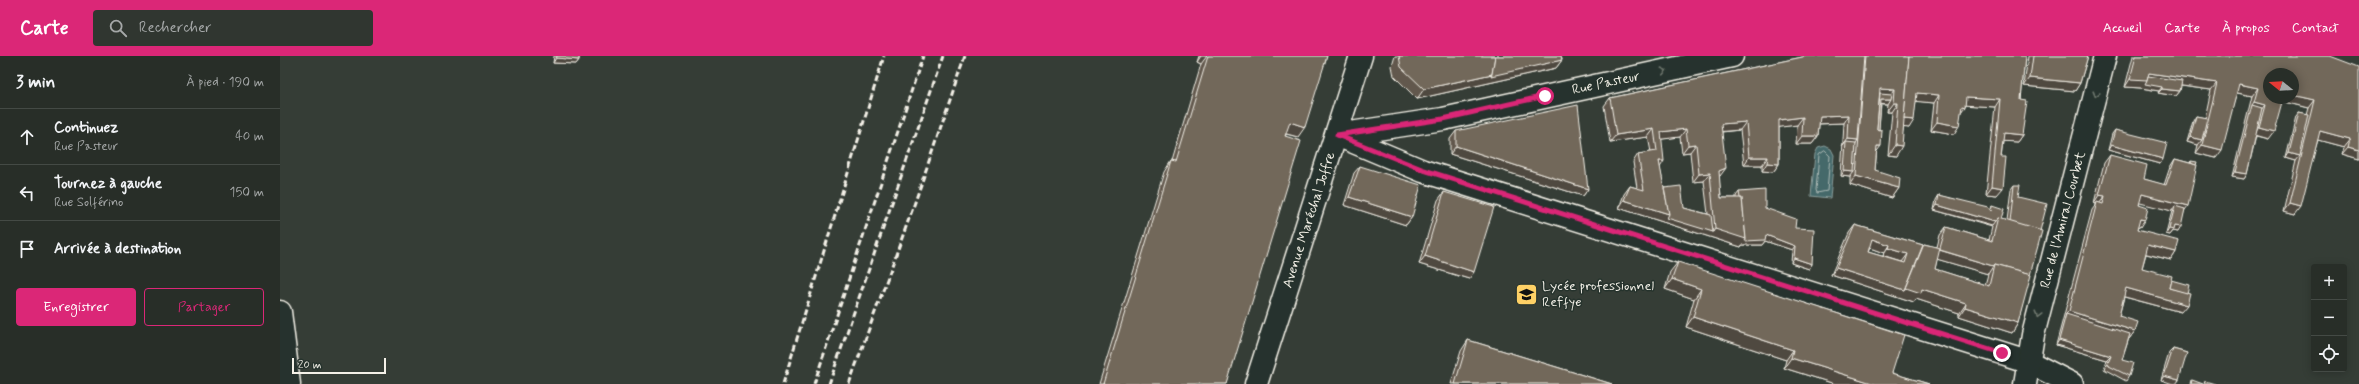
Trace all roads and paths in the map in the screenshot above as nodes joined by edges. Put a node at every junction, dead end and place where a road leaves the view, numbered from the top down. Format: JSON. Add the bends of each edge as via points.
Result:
{"nodes":[{"id":1,"x":1361,"y":56,"type":"edge"},
{"id":2,"x":1732,"y":56,"type":"edge"},
{"id":3,"x":2105,"y":56,"type":"edge"},
{"id":4,"x":1337,"y":135,"type":"junction"},
{"id":5,"x":280,"y":312,"type":"edge"},
{"id":6,"x":2027,"y":361,"type":"junction"},
{"id":7,"x":289,"y":384,"type":"edge"},
{"id":8,"x":1256,"y":384,"type":"edge"},
{"id":9,"x":2024,"y":384,"type":"edge"},
{"id":10,"x":2072,"y":384,"type":"edge"}],
"edges":[{"from":1,"to":4,"type":"street","name":"Avenue Maréchal Joffre"},
{"from":4,"to":2,"type":"street","name":"Rue Pasteur","one_way":true,"via":[[1443,119]]},
{"from":3,"to":6,"type":"street","name":"Rue de l'Amiral Courbet","one_way":true},
{"from":4,"to":6,"type":"street","via":[[1424,170]]},
{"from":4,"to":8,"type":"street","name":"Avenue Maréchal Joffre"},
{"from":5,"to":7,"type":"street"},
{"from":6,"to":9,"type":"street","name":"Rue de l'Amiral Courbet"},
{"from":6,"to":10,"type":"street"}]}
